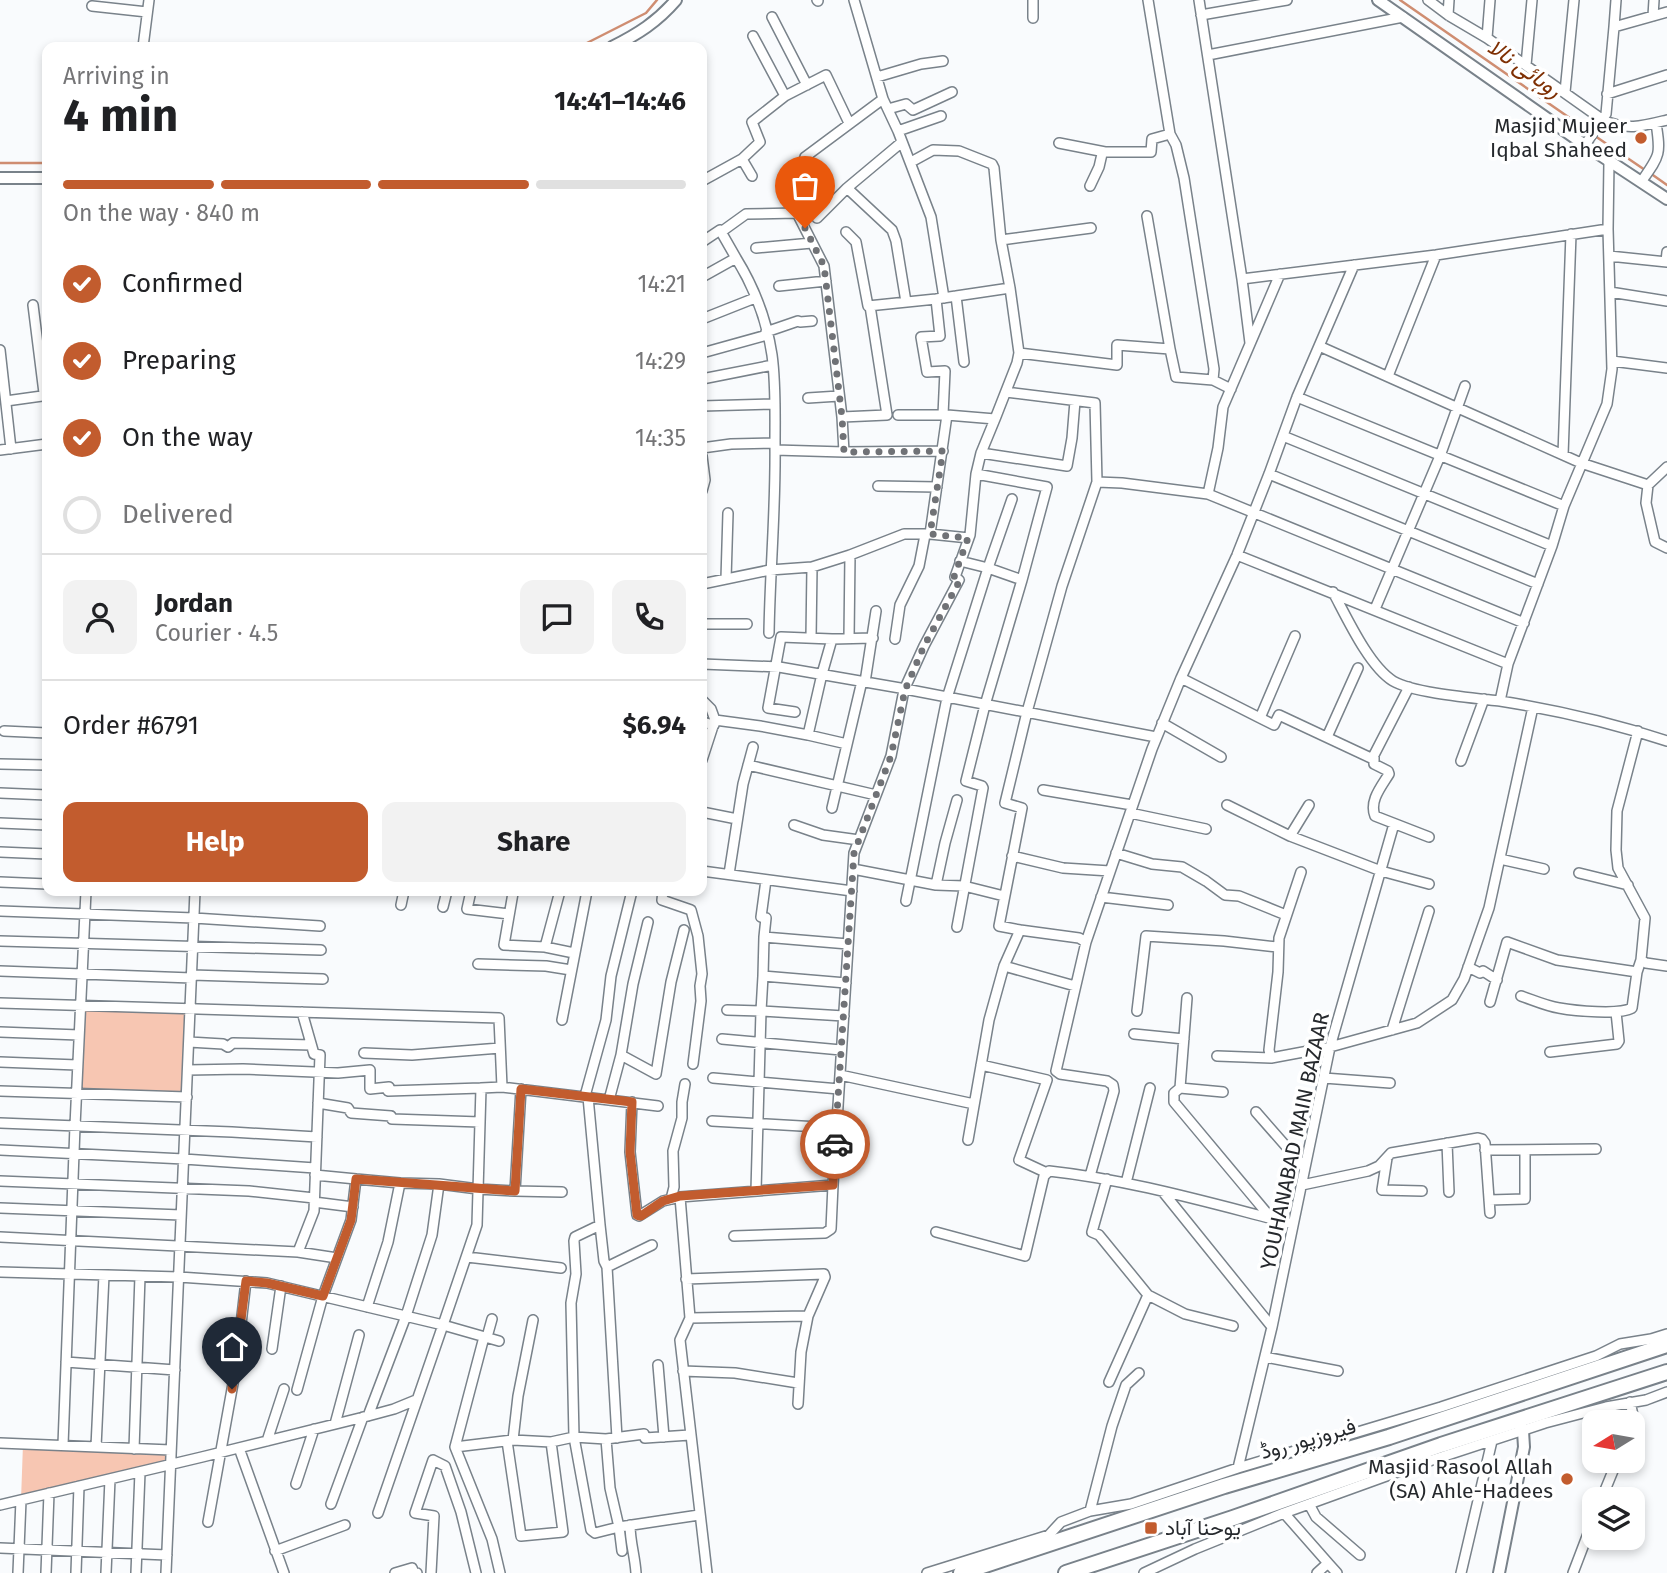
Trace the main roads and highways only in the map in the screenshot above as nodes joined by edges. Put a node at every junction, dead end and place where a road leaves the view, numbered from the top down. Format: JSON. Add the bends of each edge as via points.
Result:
{"nodes":[{"id":1,"x":1667,"y":1345,"type":"edge"},
{"id":2,"x":1667,"y":1372,"type":"edge"},
{"id":3,"x":961,"y":1573,"type":"edge"},
{"id":4,"x":1066,"y":1573,"type":"edge"}],
"edges":[{"from":1,"to":3,"type":"main road","name":"فیروزپور روڈ"},
{"from":2,"to":4,"type":"main road","via":[[1369,1476]]}]}
